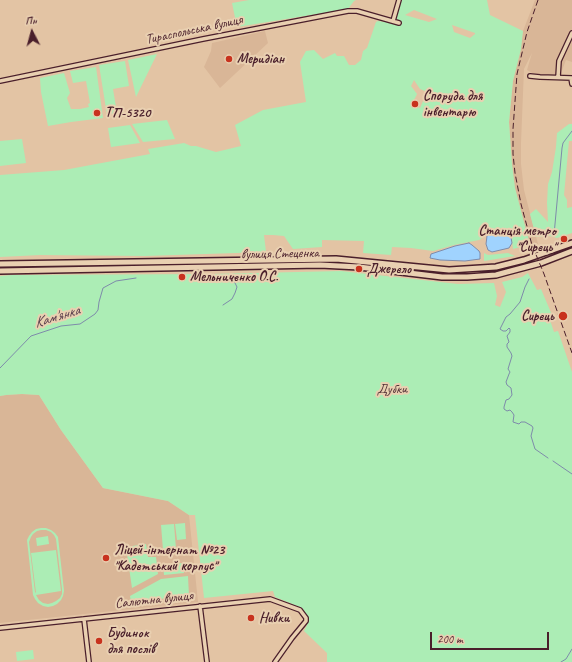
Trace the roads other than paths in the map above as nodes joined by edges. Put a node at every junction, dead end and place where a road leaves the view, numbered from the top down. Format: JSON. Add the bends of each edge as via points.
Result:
{"nodes":[{"id":1,"x":399,"y":0,"type":"edge"},
{"id":2,"x":392,"y":21,"type":"junction"},
{"id":3,"x":399,"y":23,"type":"dead end"},
{"id":4,"x":572,"y":33,"type":"edge"},
{"id":5,"x":530,"y":76,"type":"dead end"},
{"id":6,"x":558,"y":77,"type":"junction"},
{"id":7,"x":571,"y":78,"type":"edge"},
{"id":8,"x":0,"y":81,"type":"edge"},
{"id":9,"x":572,"y":84,"type":"edge"},
{"id":10,"x":572,"y":243,"type":"edge"},
{"id":11,"x":572,"y":251,"type":"edge"},
{"id":12,"x":0,"y":264,"type":"edge"},
{"id":13,"x":0,"y":271,"type":"edge"},
{"id":14,"x":200,"y":606,"type":"junction"},
{"id":15,"x":84,"y":619,"type":"junction"},
{"id":16,"x":0,"y":628,"type":"edge"},
{"id":17,"x":89,"y":662,"type":"edge"},
{"id":18,"x":207,"y":662,"type":"edge"},
{"id":19,"x":275,"y":662,"type":"edge"}],
"edges":[{"from":1,"to":2,"type":"street"},
{"from":2,"to":3,"type":"street","name":"Тираспольська вулиця"},
{"from":2,"to":8,"type":"street","name":"Тираспольська вулиця","via":[[348,11]]},
{"from":4,"to":6,"type":"street","via":[[559,61]]},
{"from":5,"to":6,"type":"street"},
{"from":6,"to":7,"type":"street"},
{"from":7,"to":9,"type":"street"},
{"from":10,"to":12,"type":"main road","name":"вулиця Стеценка","via":[[496,267],[448,270],[316,258]]},
{"from":11,"to":13,"type":"main road","name":"вулиця Стеценка","via":[[541,263],[496,275],[467,277],[442,277],[320,265]]},
{"from":14,"to":15,"type":"street","name":"Салютна вулиця"},
{"from":14,"to":18,"type":"street"},
{"from":14,"to":19,"type":"street","name":"Салютна вулиця","via":[[270,599],[300,610],[306,622]]},
{"from":15,"to":16,"type":"street","name":"Салютна вулиця"},
{"from":15,"to":17,"type":"street"}]}
